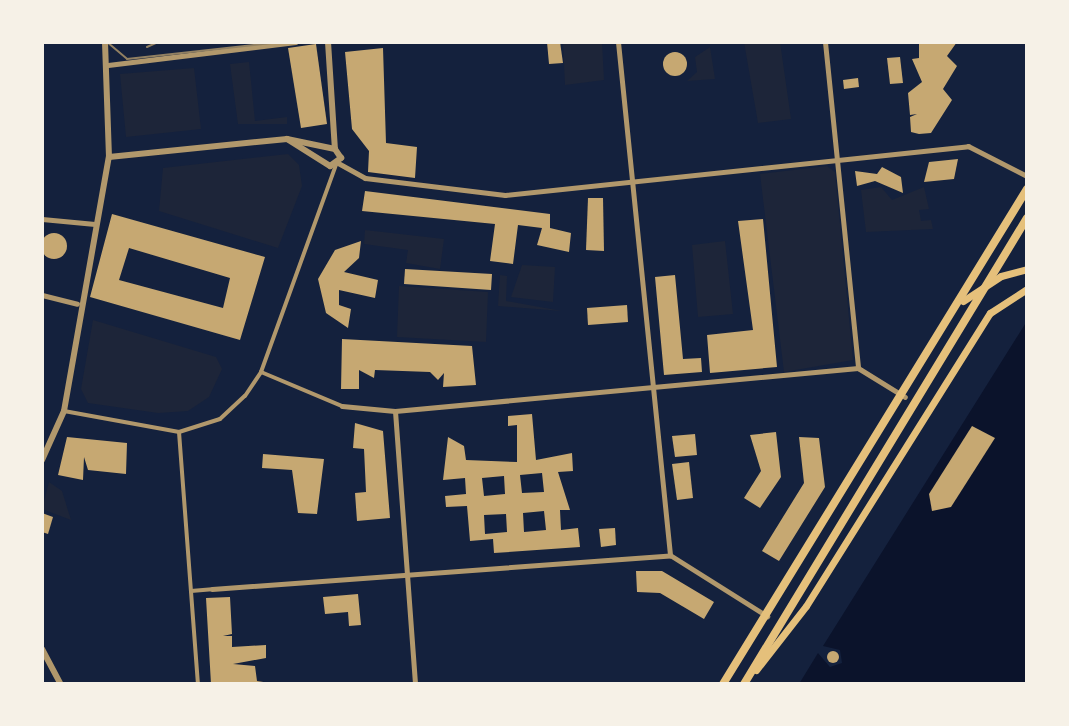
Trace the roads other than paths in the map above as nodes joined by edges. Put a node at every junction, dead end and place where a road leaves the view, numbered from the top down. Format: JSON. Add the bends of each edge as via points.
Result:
{"nodes":[{"id":1,"x":105,"y":42,"type":"edge"},
{"id":2,"x":296,"y":42,"type":"edge"},
{"id":3,"x":328,"y":42,"type":"edge"},
{"id":4,"x":618,"y":42,"type":"edge"},
{"id":5,"x":825,"y":42,"type":"edge"},
{"id":6,"x":108,"y":65,"type":"junction"},
{"id":7,"x":287,"y":139,"type":"junction"},
{"id":8,"x":332,"y":149,"type":"junction"},
{"id":9,"x":109,"y":157,"type":"junction"},
{"id":10,"x":836,"y":160,"type":"junction"},
{"id":11,"x":325,"y":163,"type":"junction"},
{"id":12,"x":337,"y":164,"type":"junction"},
{"id":13,"x":1027,"y":176,"type":"edge"},
{"id":14,"x":632,"y":182,"type":"junction"},
{"id":15,"x":1027,"y":189,"type":"edge"},
{"id":16,"x":1027,"y":218,"type":"edge"},
{"id":17,"x":42,"y":219,"type":"edge"},
{"id":18,"x":95,"y":224,"type":"junction"},
{"id":19,"x":1027,"y":269,"type":"edge"},
{"id":20,"x":1027,"y":289,"type":"edge"},
{"id":21,"x":42,"y":295,"type":"edge"},
{"id":22,"x":963,"y":301,"type":"junction"},
{"id":23,"x":77,"y":304,"type":"junction"},
{"id":24,"x":858,"y":368,"type":"junction"},
{"id":25,"x":261,"y":372,"type":"junction"},
{"id":26,"x":653,"y":389,"type":"junction"},
{"id":27,"x":905,"y":397,"type":"junction"},
{"id":28,"x":342,"y":406,"type":"joint"},
{"id":29,"x":64,"y":411,"type":"junction"},
{"id":30,"x":395,"y":411,"type":"junction"},
{"id":31,"x":179,"y":432,"type":"junction"},
{"id":32,"x":44,"y":448,"type":"edge"},
{"id":33,"x":42,"y":460,"type":"edge"},
{"id":34,"x":670,"y":555,"type":"junction"},
{"id":35,"x":407,"y":574,"type":"junction"},
{"id":36,"x":212,"y":589,"type":"joint"},
{"id":37,"x":191,"y":591,"type":"junction"},
{"id":38,"x":767,"y":616,"type":"junction"},
{"id":39,"x":42,"y":649,"type":"edge"},
{"id":40,"x":61,"y":684,"type":"edge"},
{"id":41,"x":198,"y":684,"type":"edge"},
{"id":42,"x":415,"y":684,"type":"edge"},
{"id":43,"x":723,"y":684,"type":"edge"},
{"id":44,"x":745,"y":684,"type":"edge"}],
"edges":[{"from":1,"to":6,"type":"street"},
{"from":2,"to":6,"type":"street"},
{"from":3,"to":8,"type":"street","via":[[337,138]]},
{"from":4,"to":14,"type":"street"},
{"from":5,"to":10,"type":"street"},
{"from":6,"to":9,"type":"street"},
{"from":7,"to":8,"type":"street"},
{"from":7,"to":9,"type":"street"},
{"from":7,"to":11,"type":"street"},
{"from":8,"to":11,"type":"street"},
{"from":8,"to":12,"type":"street"},
{"from":9,"to":18,"type":"street"},
{"from":10,"to":13,"type":"street","via":[[968,146]]},
{"from":10,"to":14,"type":"street"},
{"from":10,"to":24,"type":"street"},
{"from":11,"to":12,"type":"street"},
{"from":12,"to":14,"type":"street","via":[[365,178],[505,195]]},
{"from":12,"to":25,"type":"street"},
{"from":14,"to":26,"type":"street"},
{"from":15,"to":22,"type":"main road"},
{"from":16,"to":44,"type":"main road"},
{"from":17,"to":18,"type":"street"},
{"from":18,"to":23,"type":"street"},
{"from":19,"to":22,"type":"main road","via":[[1001,276]]},
{"from":20,"to":44,"type":"main road","via":[[990,313],[806,606]]},
{"from":21,"to":23,"type":"street"},
{"from":22,"to":27,"type":"main road"},
{"from":23,"to":29,"type":"street"},
{"from":24,"to":26,"type":"street"},
{"from":24,"to":27,"type":"street"},
{"from":25,"to":28,"type":"street"},
{"from":25,"to":31,"type":"street","via":[[220,419]]},
{"from":26,"to":30,"type":"street"},
{"from":26,"to":34,"type":"street"},
{"from":27,"to":38,"type":"main road"},
{"from":28,"to":30,"type":"street"},
{"from":29,"to":31,"type":"street"},
{"from":29,"to":32,"type":"street"},
{"from":30,"to":35,"type":"street"},
{"from":31,"to":37,"type":"street"},
{"from":32,"to":33,"type":"street"},
{"from":34,"to":35,"type":"street"},
{"from":34,"to":38,"type":"street"},
{"from":35,"to":36,"type":"street"},
{"from":35,"to":42,"type":"street"},
{"from":36,"to":37,"type":"street"},
{"from":37,"to":41,"type":"street"},
{"from":38,"to":43,"type":"main road"},
{"from":39,"to":40,"type":"street"}]}
